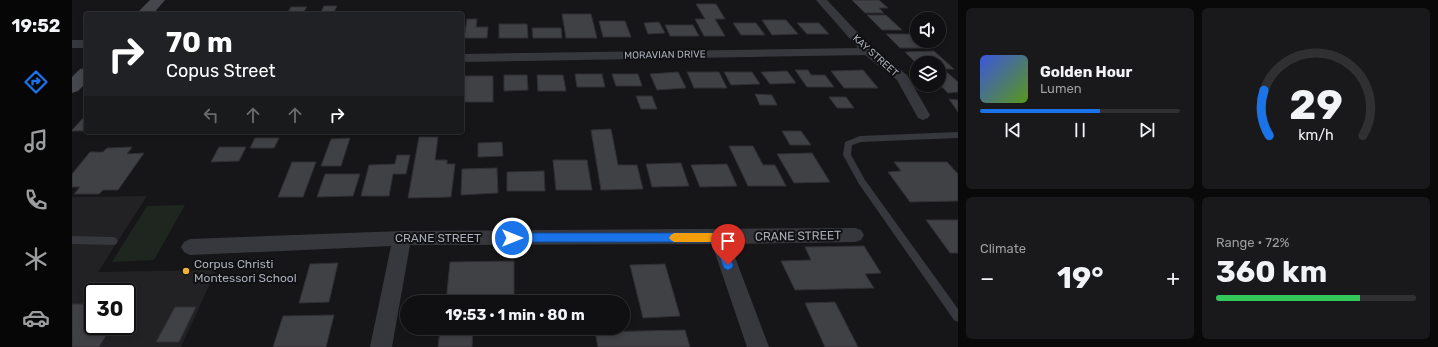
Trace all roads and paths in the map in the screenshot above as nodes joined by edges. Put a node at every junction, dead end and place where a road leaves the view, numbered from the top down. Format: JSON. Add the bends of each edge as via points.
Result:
{"nodes":[{"id":1,"x":158,"y":0,"type":"edge"},
{"id":2,"x":821,"y":0,"type":"edge"},
{"id":3,"x":146,"y":12,"type":"edge"},
{"id":4,"x":72,"y":44,"type":"edge"},
{"id":5,"x":84,"y":44,"type":"edge"},
{"id":6,"x":868,"y":51,"type":"junction"},
{"id":7,"x":464,"y":58,"type":"edge"},
{"id":8,"x":84,"y":75,"type":"edge"},
{"id":9,"x":72,"y":87,"type":"edge"},
{"id":10,"x":923,"y":115,"type":"dead end"},
{"id":11,"x":958,"y":135,"type":"edge"},
{"id":12,"x":855,"y":234,"type":"dead end"},
{"id":13,"x":402,"y":238,"type":"junction"},
{"id":14,"x":718,"y":238,"type":"junction"},
{"id":15,"x":72,"y":240,"type":"edge"},
{"id":16,"x":113,"y":240,"type":"dead end"},
{"id":17,"x":190,"y":247,"type":"dead end"},
{"id":18,"x":958,"y":317,"type":"edge"},
{"id":19,"x":381,"y":347,"type":"edge"},
{"id":20,"x":758,"y":347,"type":"edge"}],
"edges":[{"from":1,"to":3,"type":"main road"},
{"from":2,"to":6,"type":"street","name":"KAY STREET"},
{"from":4,"to":5,"type":"street"},
{"from":6,"to":7,"type":"street","name":"MORAVIAN DRIVE"},
{"from":6,"to":10,"type":"street","name":"KAY STREET","via":[[902,78]]},
{"from":8,"to":9,"type":"main road"},
{"from":11,"to":18,"type":"lane","via":[[860,138],[848,144],[847,155],[862,182]]},
{"from":12,"to":14,"type":"street","name":"CRANE STREET"},
{"from":13,"to":14,"type":"street","name":"CRANE STREET"},
{"from":13,"to":17,"type":"street","name":"CRANE STREET"},
{"from":13,"to":19,"type":"street"},
{"from":14,"to":20,"type":"street"},
{"from":15,"to":16,"type":"lane"}]}
